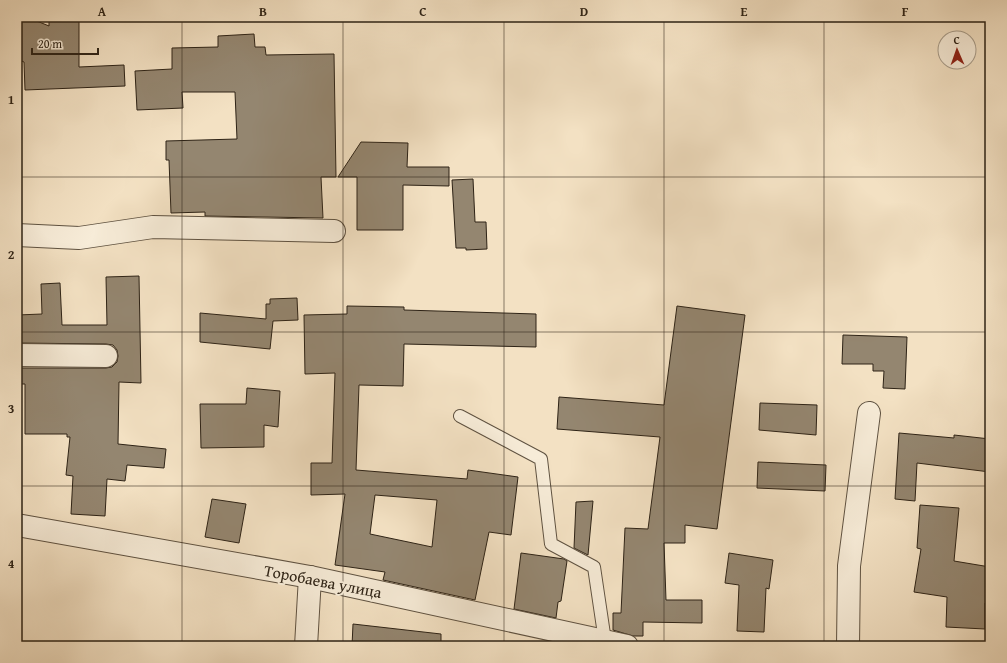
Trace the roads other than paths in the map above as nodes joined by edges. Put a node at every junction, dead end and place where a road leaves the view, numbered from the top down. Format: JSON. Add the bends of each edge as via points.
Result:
{"nodes":[{"id":1,"x":334,"y":231,"type":"dead end"},
{"id":2,"x":17,"y":235,"type":"edge"},
{"id":3,"x":17,"y":356,"type":"edge"},
{"id":4,"x":106,"y":356,"type":"dead end"},
{"id":5,"x":869,"y":413,"type":"dead end"},
{"id":6,"x":460,"y":416,"type":"dead end"},
{"id":7,"x":17,"y":525,"type":"edge"},
{"id":8,"x":310,"y":577,"type":"junction"},
{"id":9,"x":605,"y":644,"type":"edge"},
{"id":10,"x":306,"y":646,"type":"edge"},
{"id":11,"x":627,"y":646,"type":"edge"},
{"id":12,"x":848,"y":646,"type":"edge"}],
"edges":[{"from":1,"to":2,"type":"street","via":[[154,227],[79,238]]},
{"from":3,"to":4,"type":"street"},
{"from":5,"to":12,"type":"street","via":[[849,566]]},
{"from":6,"to":9,"type":"lane","via":[[541,459],[550,544],[594,567]]},
{"from":7,"to":8,"type":"street","name":"Торобаева улица"},
{"from":8,"to":9,"type":"street","name":"Торобаева улица"},
{"from":8,"to":10,"type":"street"},
{"from":9,"to":11,"type":"street","name":"Торобаева улица"}]}
